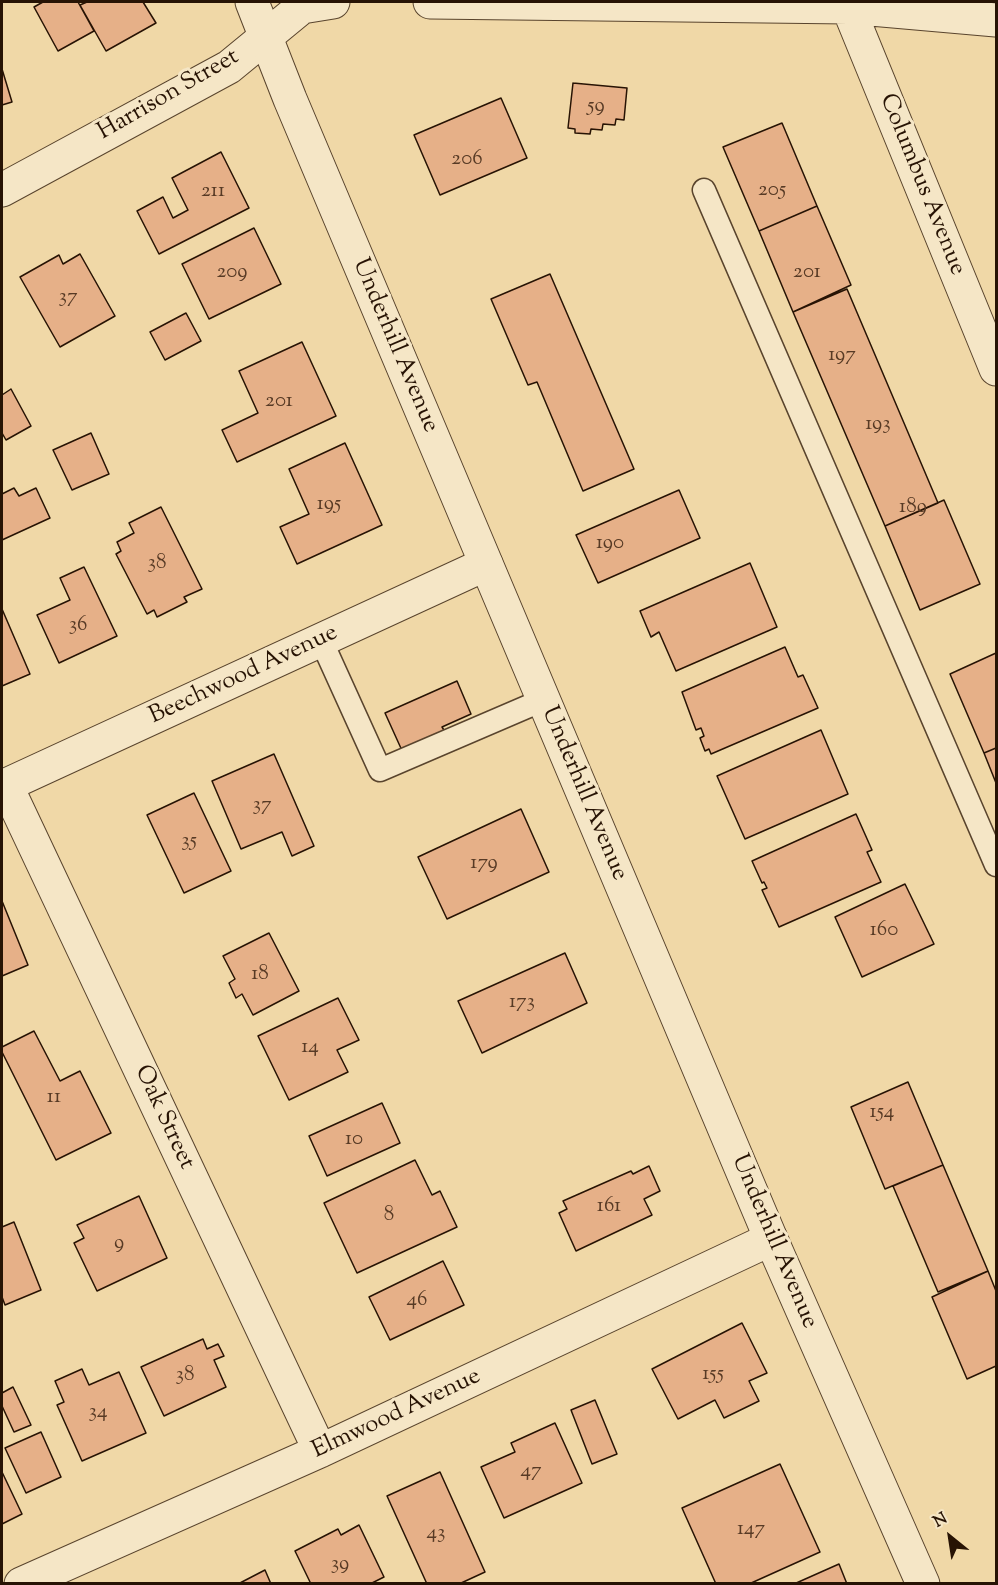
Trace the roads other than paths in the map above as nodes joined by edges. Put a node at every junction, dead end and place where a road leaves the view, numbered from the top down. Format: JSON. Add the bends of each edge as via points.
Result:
{"nodes":[{"id":1,"x":252,"y":2,"type":"edge"},
{"id":2,"x":333,"y":2,"type":"edge"},
{"id":3,"x":430,"y":2,"type":"edge"},
{"id":4,"x":847,"y":4,"type":"edge"},
{"id":5,"x":996,"y":20,"type":"edge"},
{"id":6,"x":266,"y":36,"type":"junction"},
{"id":7,"x":2,"y":190,"type":"edge"},
{"id":8,"x":704,"y":190,"type":"dead end"},
{"id":9,"x":994,"y":358,"type":"edge"},
{"id":10,"x":486,"y":564,"type":"junction"},
{"id":11,"x":321,"y":640,"type":"junction"},
{"id":12,"x":543,"y":700,"type":"junction"},
{"id":13,"x":4,"y":786,"type":"edge"},
{"id":14,"x":996,"y":865,"type":"edge"},
{"id":15,"x":771,"y":1239,"type":"junction"},
{"id":16,"x":320,"y":1451,"type":"junction"},
{"id":17,"x":21,"y":1584,"type":"edge"},
{"id":18,"x":923,"y":1584,"type":"edge"}],
"edges":[{"from":1,"to":6,"type":"street","name":"Underhill Avenue"},
{"from":2,"to":6,"type":"street","name":"Harrison Street","via":[[302,7]]},
{"from":3,"to":4,"type":"street"},
{"from":4,"to":5,"type":"street"},
{"from":4,"to":9,"type":"street","name":"Columbus Avenue"},
{"from":6,"to":7,"type":"street","name":"Harrison Street","via":[[229,66]]},
{"from":6,"to":10,"type":"street","name":"Underhill Avenue"},
{"from":8,"to":14,"type":"lane"},
{"from":10,"to":11,"type":"street","name":"Beechwood Avenue"},
{"from":10,"to":12,"type":"street","name":"Underhill Avenue"},
{"from":11,"to":12,"type":"lane","via":[[380,770]]},
{"from":11,"to":13,"type":"street","name":"Beechwood Avenue"},
{"from":12,"to":15,"type":"street","name":"Underhill Avenue"},
{"from":13,"to":16,"type":"street","name":"Oak Street"},
{"from":15,"to":16,"type":"street","name":"Elmwood Avenue"},
{"from":15,"to":18,"type":"street","name":"Underhill Avenue"},
{"from":16,"to":17,"type":"street","name":"Elmwood Avenue"}]}
